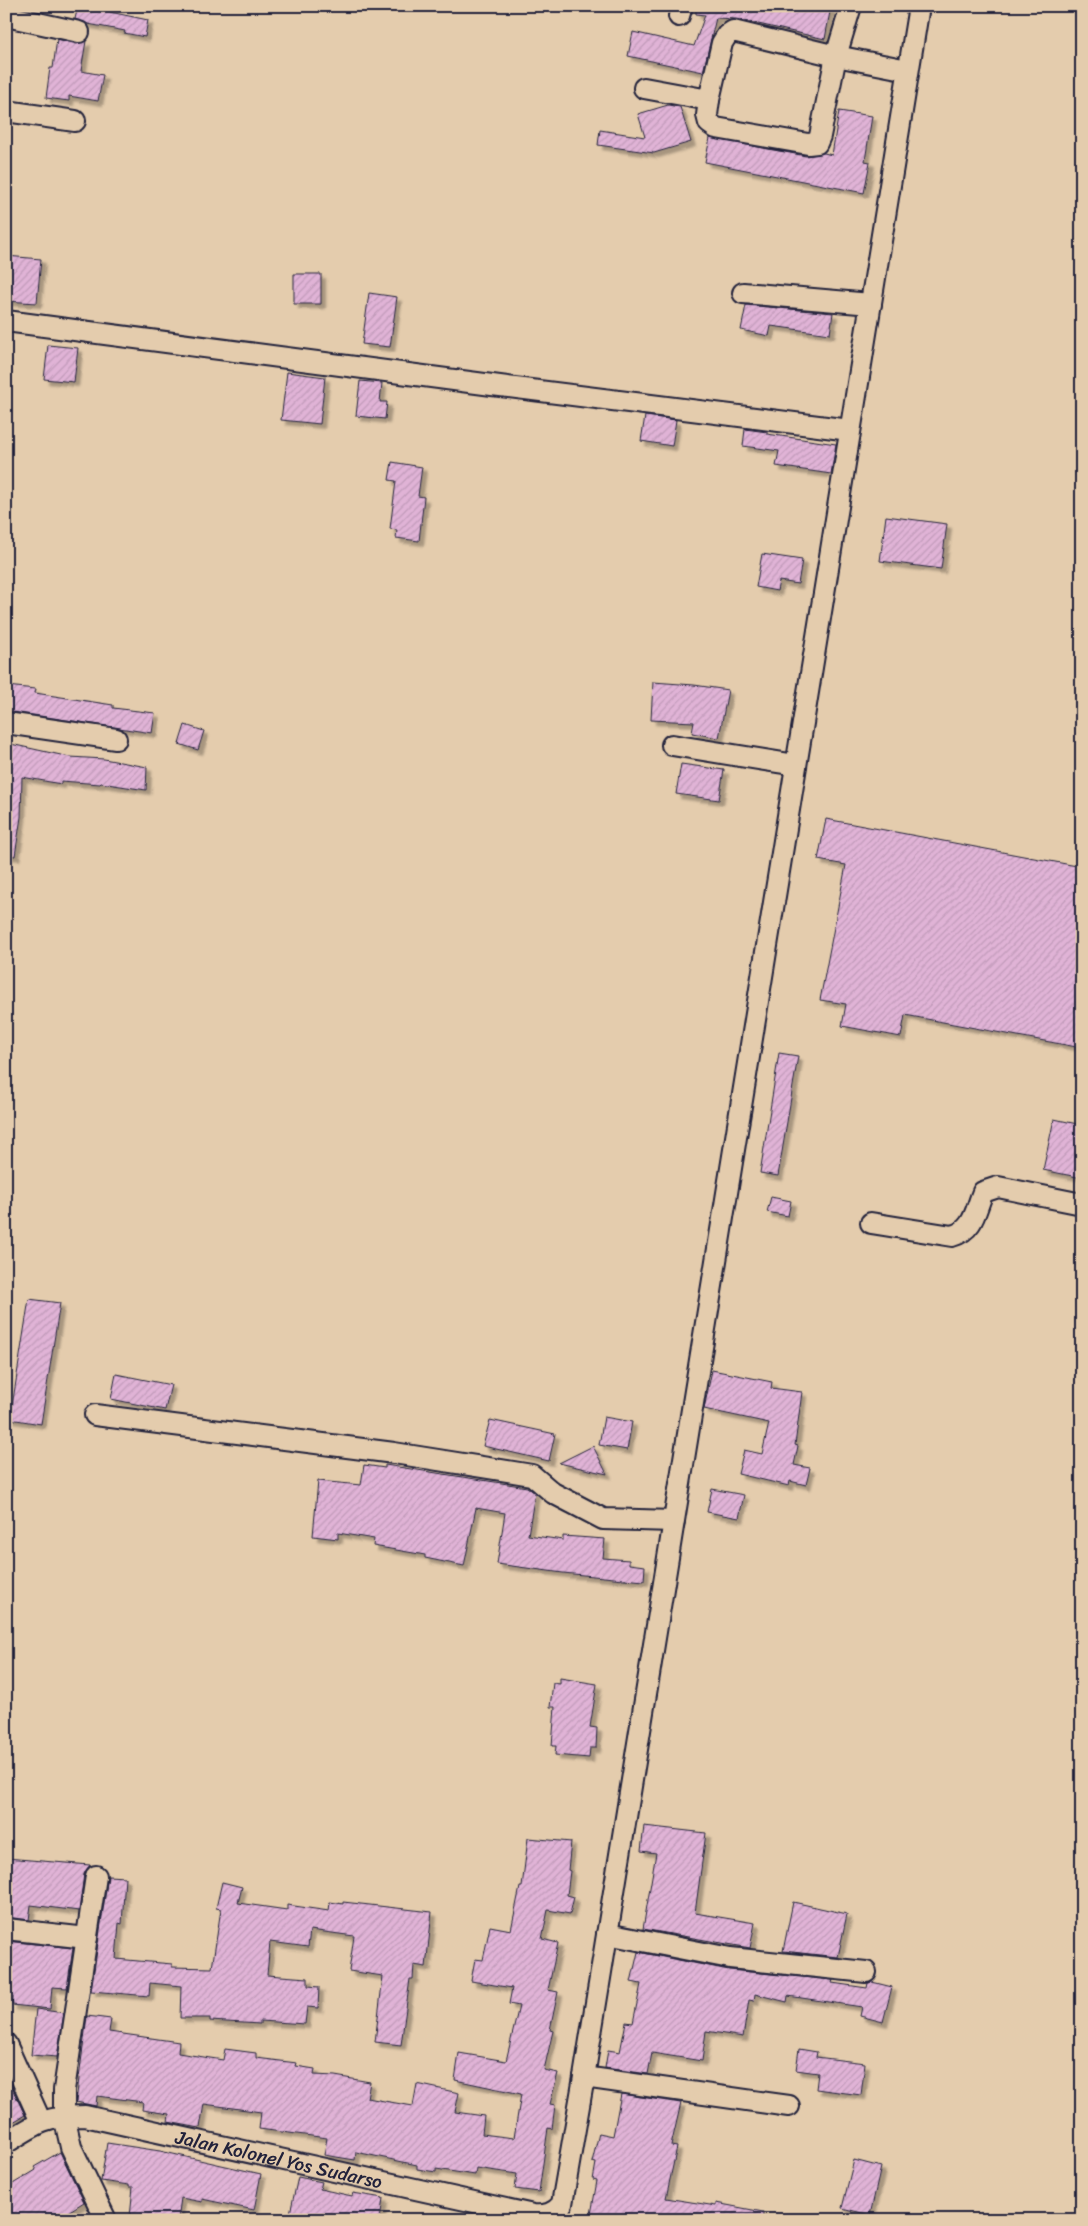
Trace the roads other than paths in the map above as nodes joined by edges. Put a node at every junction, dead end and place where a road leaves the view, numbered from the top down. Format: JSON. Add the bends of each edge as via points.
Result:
{"nodes":[{"id":1,"x":851,"y":6,"type":"edge"},
{"id":2,"x":919,"y":6,"type":"edge"},
{"id":3,"x":6,"y":16,"type":"edge"},
{"id":4,"x":79,"y":32,"type":"dead end"},
{"id":5,"x":836,"y":56,"type":"junction"},
{"id":6,"x":908,"y":70,"type":"junction"},
{"id":7,"x":644,"y":88,"type":"dead end"},
{"id":8,"x":709,"y":100,"type":"junction"},
{"id":9,"x":6,"y":110,"type":"edge"},
{"id":10,"x":75,"y":121,"type":"dead end"},
{"id":11,"x":743,"y":293,"type":"dead end"},
{"id":12,"x":871,"y":304,"type":"junction"},
{"id":13,"x":6,"y":321,"type":"edge"},
{"id":14,"x":850,"y":430,"type":"junction"},
{"id":15,"x":6,"y":723,"type":"edge"},
{"id":16,"x":116,"y":739,"type":"dead end"},
{"id":17,"x":672,"y":745,"type":"dead end"},
{"id":18,"x":796,"y":765,"type":"junction"},
{"id":19,"x":1082,"y":1204,"type":"edge"},
{"id":20,"x":871,"y":1223,"type":"dead end"},
{"id":21,"x":94,"y":1414,"type":"dead end"},
{"id":22,"x":674,"y":1522,"type":"junction"},
{"id":23,"x":96,"y":1876,"type":"dead end"},
{"id":24,"x":6,"y":1929,"type":"edge"},
{"id":25,"x":607,"y":1934,"type":"junction"},
{"id":26,"x":87,"y":1938,"type":"junction"},
{"id":27,"x":866,"y":1972,"type":"dead end"},
{"id":28,"x":6,"y":2044,"type":"edge"},
{"id":29,"x":584,"y":2077,"type":"junction"},
{"id":30,"x":790,"y":2106,"type":"dead end"},
{"id":31,"x":64,"y":2116,"type":"junction"},
{"id":32,"x":41,"y":2122,"type":"junction"},
{"id":33,"x":6,"y":2143,"type":"edge"},
{"id":34,"x":562,"y":2216,"type":"edge"},
{"id":35,"x":106,"y":2220,"type":"edge"}],
"edges":[{"from":1,"to":5,"type":"street"},
{"from":2,"to":6,"type":"street"},
{"from":3,"to":4,"type":"street"},
{"from":5,"to":6,"type":"street"},
{"from":5,"to":8,"type":"street","via":[[734,31],[722,42]]},
{"from":5,"to":8,"type":"street","via":[[817,142],[808,144],[716,128],[709,123],[707,115]]},
{"from":6,"to":12,"type":"street"},
{"from":7,"to":8,"type":"street"},
{"from":9,"to":10,"type":"street"},
{"from":11,"to":12,"type":"street"},
{"from":12,"to":14,"type":"street"},
{"from":13,"to":14,"type":"street"},
{"from":14,"to":18,"type":"street"},
{"from":15,"to":16,"type":"street"},
{"from":17,"to":18,"type":"street"},
{"from":18,"to":22,"type":"street"},
{"from":19,"to":20,"type":"street","via":[[998,1187],[983,1192],[969,1228],[962,1234],[952,1236]]},
{"from":21,"to":22,"type":"street","via":[[394,1453],[532,1475],[553,1493],[603,1520]]},
{"from":22,"to":25,"type":"street"},
{"from":23,"to":26,"type":"street"},
{"from":24,"to":26,"type":"street"},
{"from":25,"to":27,"type":"street","via":[[730,1958]]},
{"from":25,"to":29,"type":"street"},
{"from":26,"to":31,"type":"street","via":[[64,2090]]},
{"from":28,"to":32,"type":"street"},
{"from":29,"to":30,"type":"street"},
{"from":29,"to":34,"type":"street"},
{"from":31,"to":32,"type":"street","name":"Jalan Kolonel Yos Sudarso"},
{"from":31,"to":34,"type":"street","name":"Jalan Kolonel Yos Sudarso","via":[[98,2118],[533,2215]]},
{"from":31,"to":35,"type":"street","via":[[71,2147]]},
{"from":32,"to":33,"type":"street","name":"Jalan Kolonel Yos Sudarso"}]}
